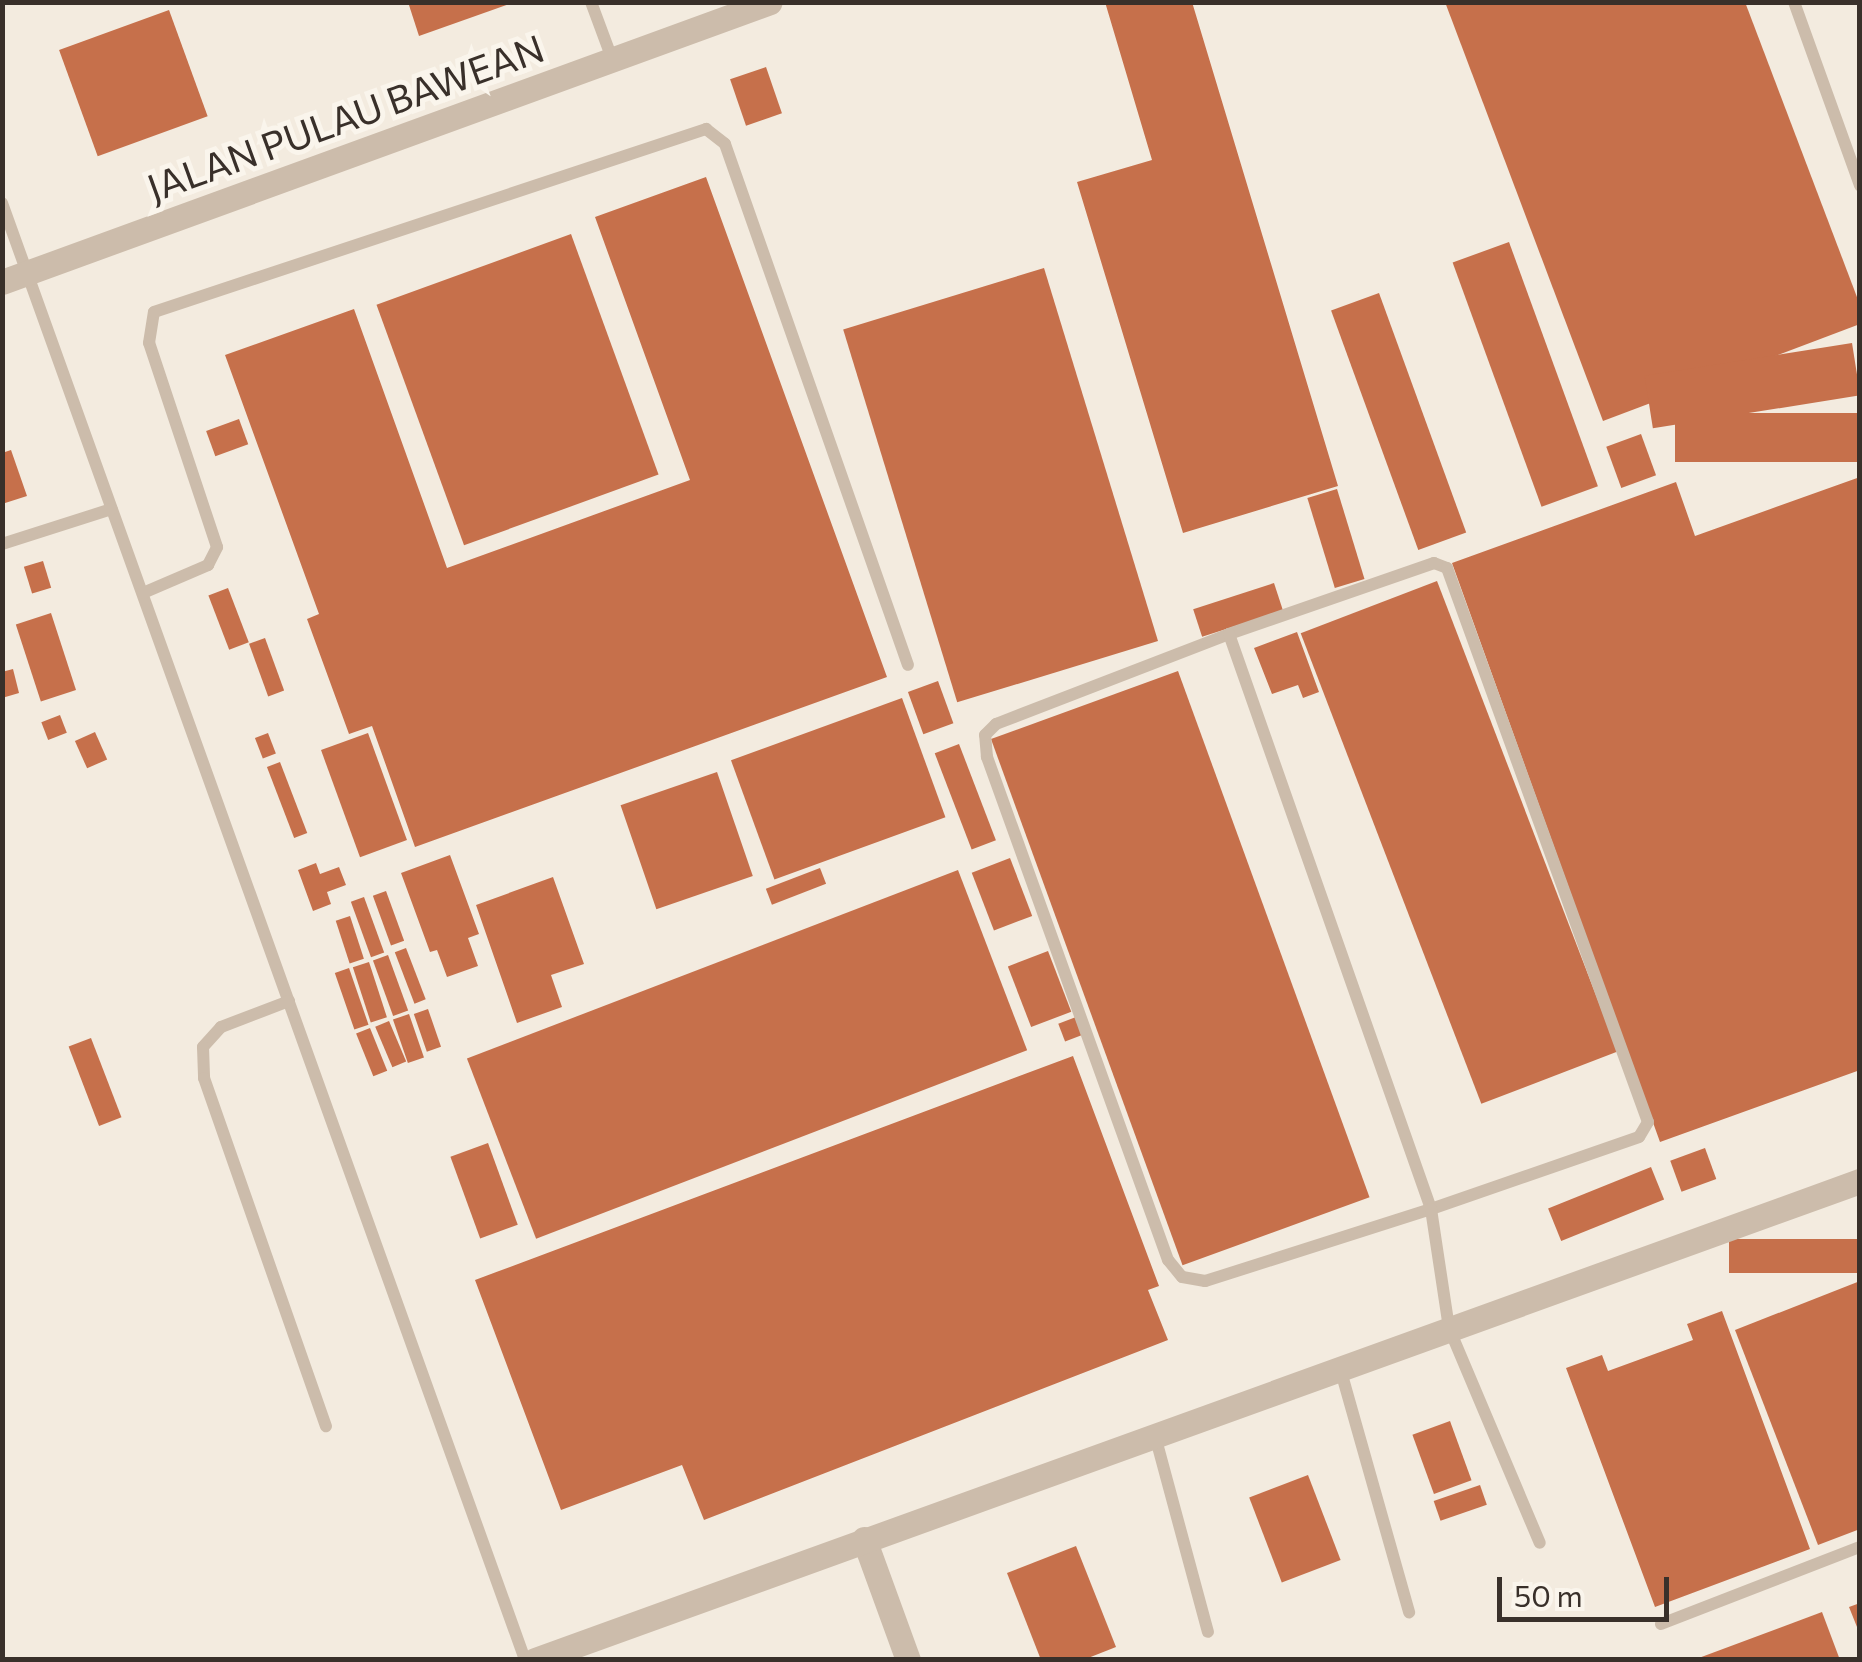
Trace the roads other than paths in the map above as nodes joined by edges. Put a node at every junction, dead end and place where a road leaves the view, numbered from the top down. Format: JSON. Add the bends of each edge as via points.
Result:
{"nodes":[{"id":1,"x":591,"y":2,"type":"edge"},
{"id":2,"x":770,"y":2,"type":"edge"},
{"id":3,"x":1794,"y":2,"type":"edge"},
{"id":4,"x":614,"y":61,"type":"junction"},
{"id":5,"x":1860,"y":185,"type":"edge"},
{"id":6,"x":2,"y":203,"type":"edge"},
{"id":7,"x":28,"y":273,"type":"junction"},
{"id":8,"x":2,"y":282,"type":"edge"},
{"id":9,"x":112,"y":508,"type":"junction"},
{"id":10,"x":2,"y":544,"type":"edge"},
{"id":11,"x":143,"y":594,"type":"junction"},
{"id":12,"x":1228,"y":634,"type":"junction"},
{"id":13,"x":908,"y":665,"type":"dead end"},
{"id":14,"x":289,"y":1001,"type":"junction"},
{"id":15,"x":1860,"y":1181,"type":"edge"},
{"id":16,"x":1431,"y":1209,"type":"junction"},
{"id":17,"x":1449,"y":1328,"type":"junction"},
{"id":18,"x":1340,"y":1368,"type":"junction"},
{"id":19,"x":326,"y":1426,"type":"dead end"},
{"id":20,"x":1154,"y":1432,"type":"junction"},
{"id":21,"x":864,"y":1539,"type":"junction"},
{"id":22,"x":1540,"y":1543,"type":"dead end"},
{"id":23,"x":1860,"y":1547,"type":"edge"},
{"id":24,"x":1409,"y":1612,"type":"dead end"},
{"id":25,"x":1661,"y":1624,"type":"dead end"},
{"id":26,"x":1208,"y":1632,"type":"dead end"},
{"id":27,"x":525,"y":1660,"type":"edge"},
{"id":28,"x":534,"y":1660,"type":"edge"},
{"id":29,"x":908,"y":1660,"type":"edge"}],
"edges":[{"from":1,"to":4,"type":"lane"},
{"from":2,"to":4,"type":"street","name":"JALAN PULAU BAWEAN"},
{"from":3,"to":5,"type":"lane"},
{"from":4,"to":7,"type":"street","name":"JALAN PULAU BAWEAN"},
{"from":6,"to":7,"type":"lane"},
{"from":7,"to":8,"type":"street","name":"JALAN PULAU BAWEAN"},
{"from":7,"to":9,"type":"lane"},
{"from":9,"to":10,"type":"lane"},
{"from":9,"to":11,"type":"lane"},
{"from":11,"to":13,"type":"lane","via":[[208,565],[218,547],[149,343],[154,312],[706,129],[725,144]]},
{"from":11,"to":14,"type":"lane"},
{"from":12,"to":16,"type":"lane"},
{"from":12,"to":16,"type":"lane","via":[[1444,564],[1648,1122],[1646,1131],[1621,1147]]},
{"from":12,"to":16,"type":"lane","via":[[996,724],[984,735],[987,757],[1173,1270],[1204,1281]]},
{"from":14,"to":19,"type":"lane","via":[[221,1027],[203,1047],[204,1078]]},
{"from":14,"to":27,"type":"lane"},
{"from":15,"to":17,"type":"street"},
{"from":16,"to":17,"type":"lane"},
{"from":17,"to":18,"type":"street"},
{"from":17,"to":22,"type":"lane"},
{"from":18,"to":20,"type":"street"},
{"from":18,"to":24,"type":"lane"},
{"from":20,"to":21,"type":"street"},
{"from":20,"to":26,"type":"lane"},
{"from":21,"to":28,"type":"street"},
{"from":21,"to":29,"type":"street"},
{"from":23,"to":25,"type":"lane"}]}
